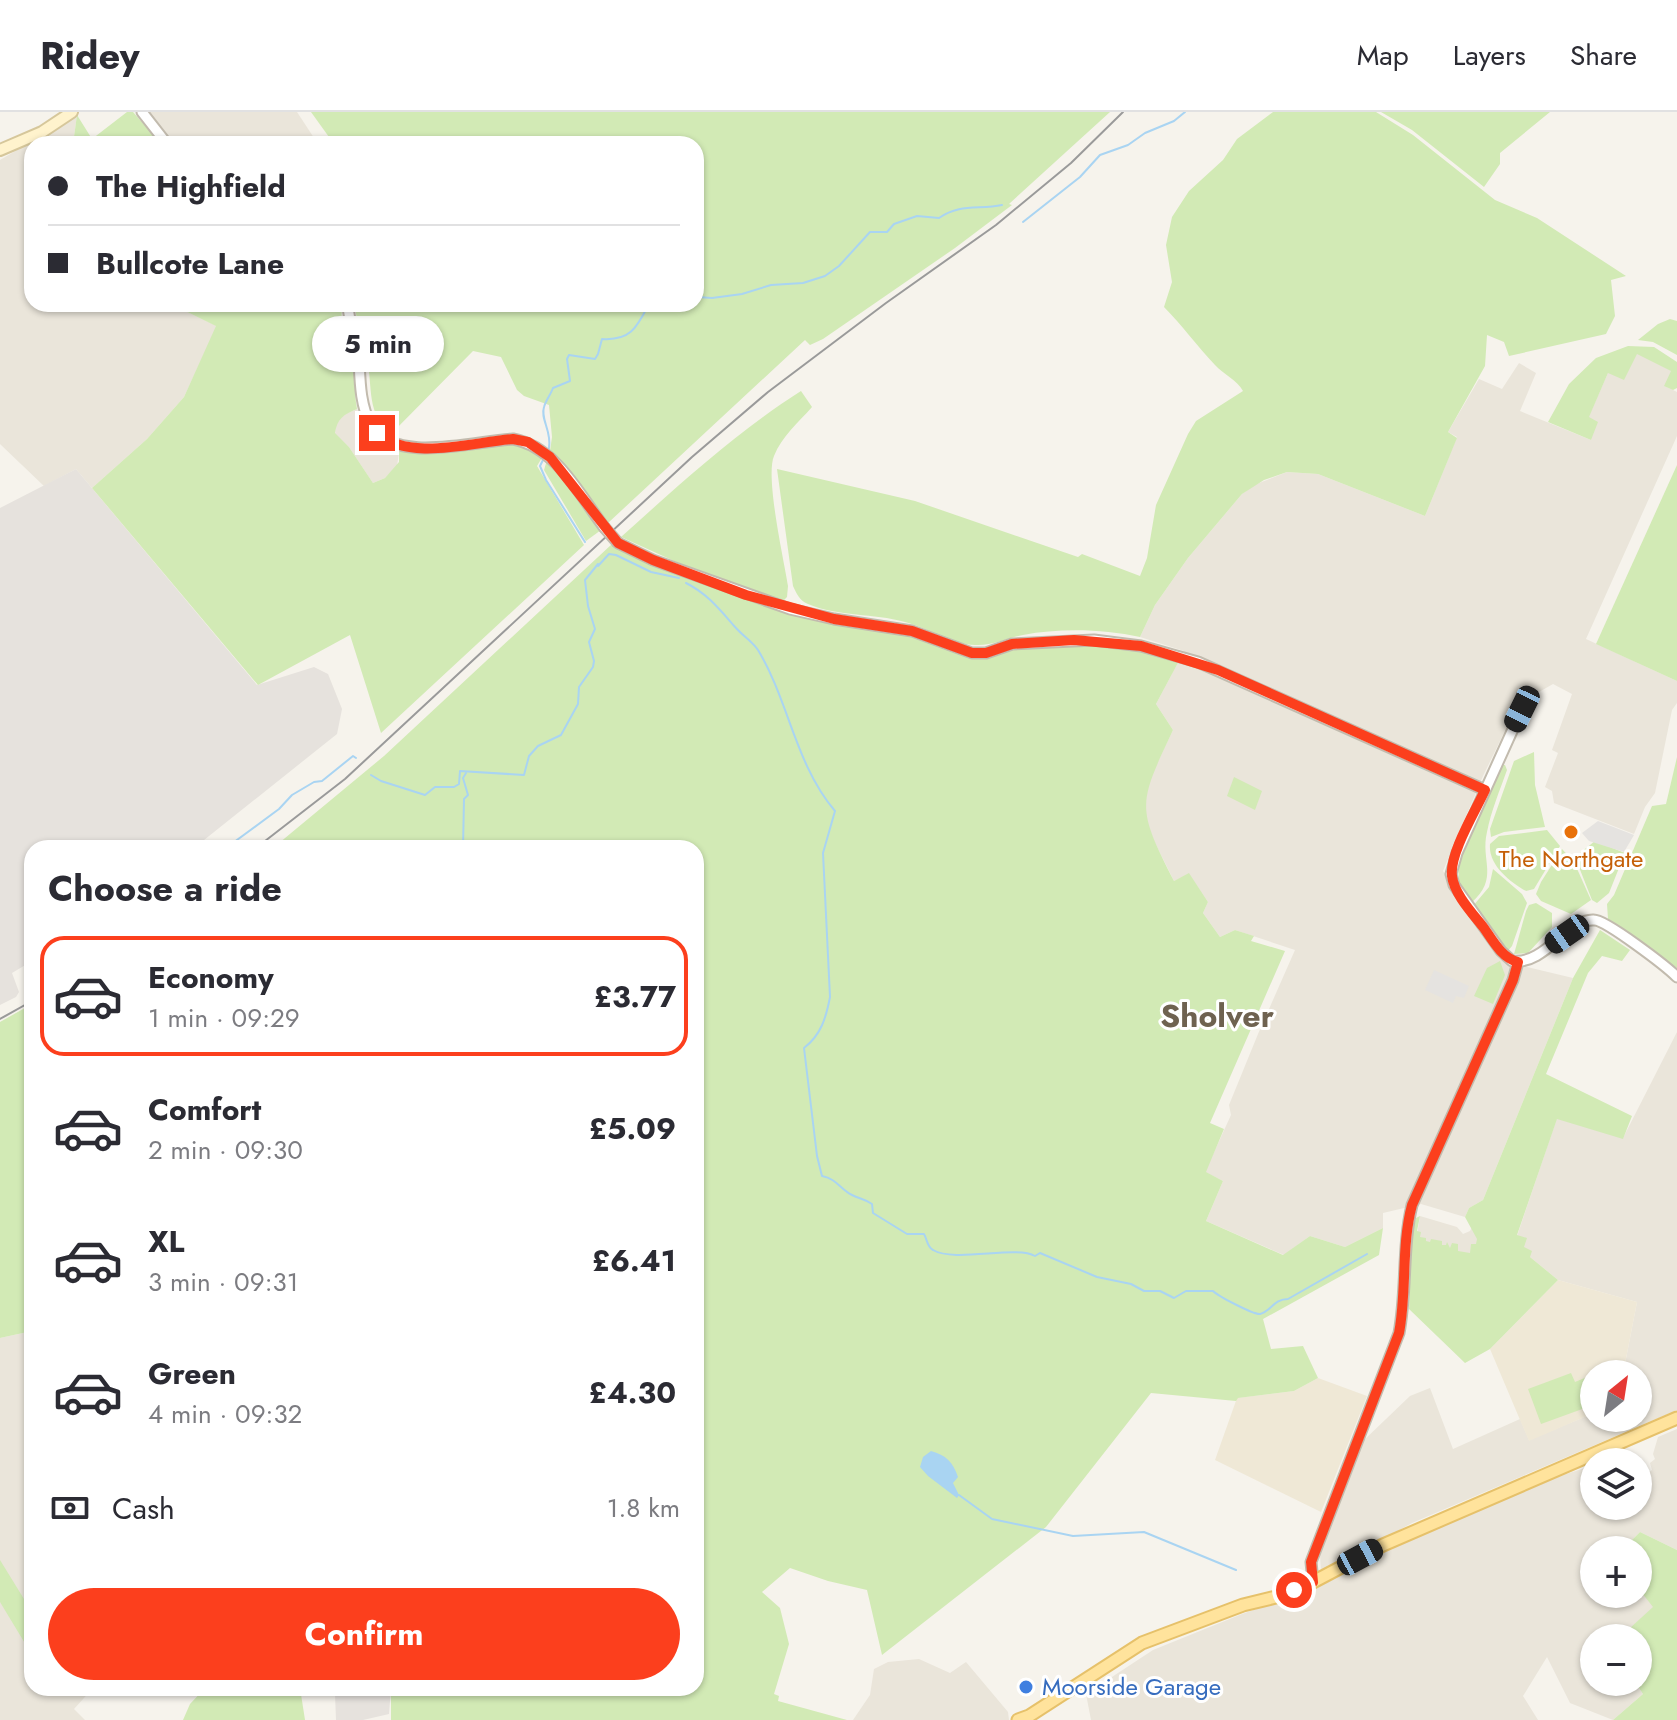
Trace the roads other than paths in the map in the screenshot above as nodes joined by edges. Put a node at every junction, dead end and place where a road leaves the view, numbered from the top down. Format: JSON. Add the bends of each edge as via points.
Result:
{"nodes":[{"id":1,"x":72,"y":112,"type":"edge"},
{"id":2,"x":142,"y":112,"type":"edge"},
{"id":3,"x":33,"y":136,"type":"edge"},
{"id":4,"x":161,"y":136,"type":"edge"},
{"id":5,"x":24,"y":140,"type":"edge"},
{"id":6,"x":0,"y":150,"type":"edge"},
{"id":7,"x":348,"y":312,"type":"edge"},
{"id":8,"x":1522,"y":709,"type":"dead end"},
{"id":9,"x":1485,"y":790,"type":"junction"},
{"id":10,"x":1518,"y":962,"type":"junction"},
{"id":11,"x":1677,"y":977,"type":"edge"},
{"id":12,"x":1677,"y":1418,"type":"edge"},
{"id":13,"x":1313,"y":1582,"type":"junction"},
{"id":14,"x":1018,"y":1720,"type":"edge"}],
"edges":[{"from":1,"to":3,"type":"main road"},
{"from":2,"to":4,"type":"street"},
{"from":5,"to":6,"type":"main road"},
{"from":7,"to":9,"type":"street","bridge":true,"via":[[364,407],[377,433],[409,448],[528,442],[559,467],[618,543],[653,560],[790,609],[912,631],[972,653],[1074,640],[1141,646],[1239,679]]},
{"from":8,"to":9,"type":"street"},
{"from":9,"to":10,"type":"street","via":[[1451,874],[1501,951]]},
{"from":10,"to":11,"type":"street","via":[[1593,919]]},
{"from":10,"to":13,"type":"street","via":[[1412,1205],[1399,1333],[1311,1562]]},
{"from":12,"to":13,"type":"main road","via":[[1383,1545]]},
{"from":13,"to":14,"type":"main road","via":[[1142,1643]]}]}
